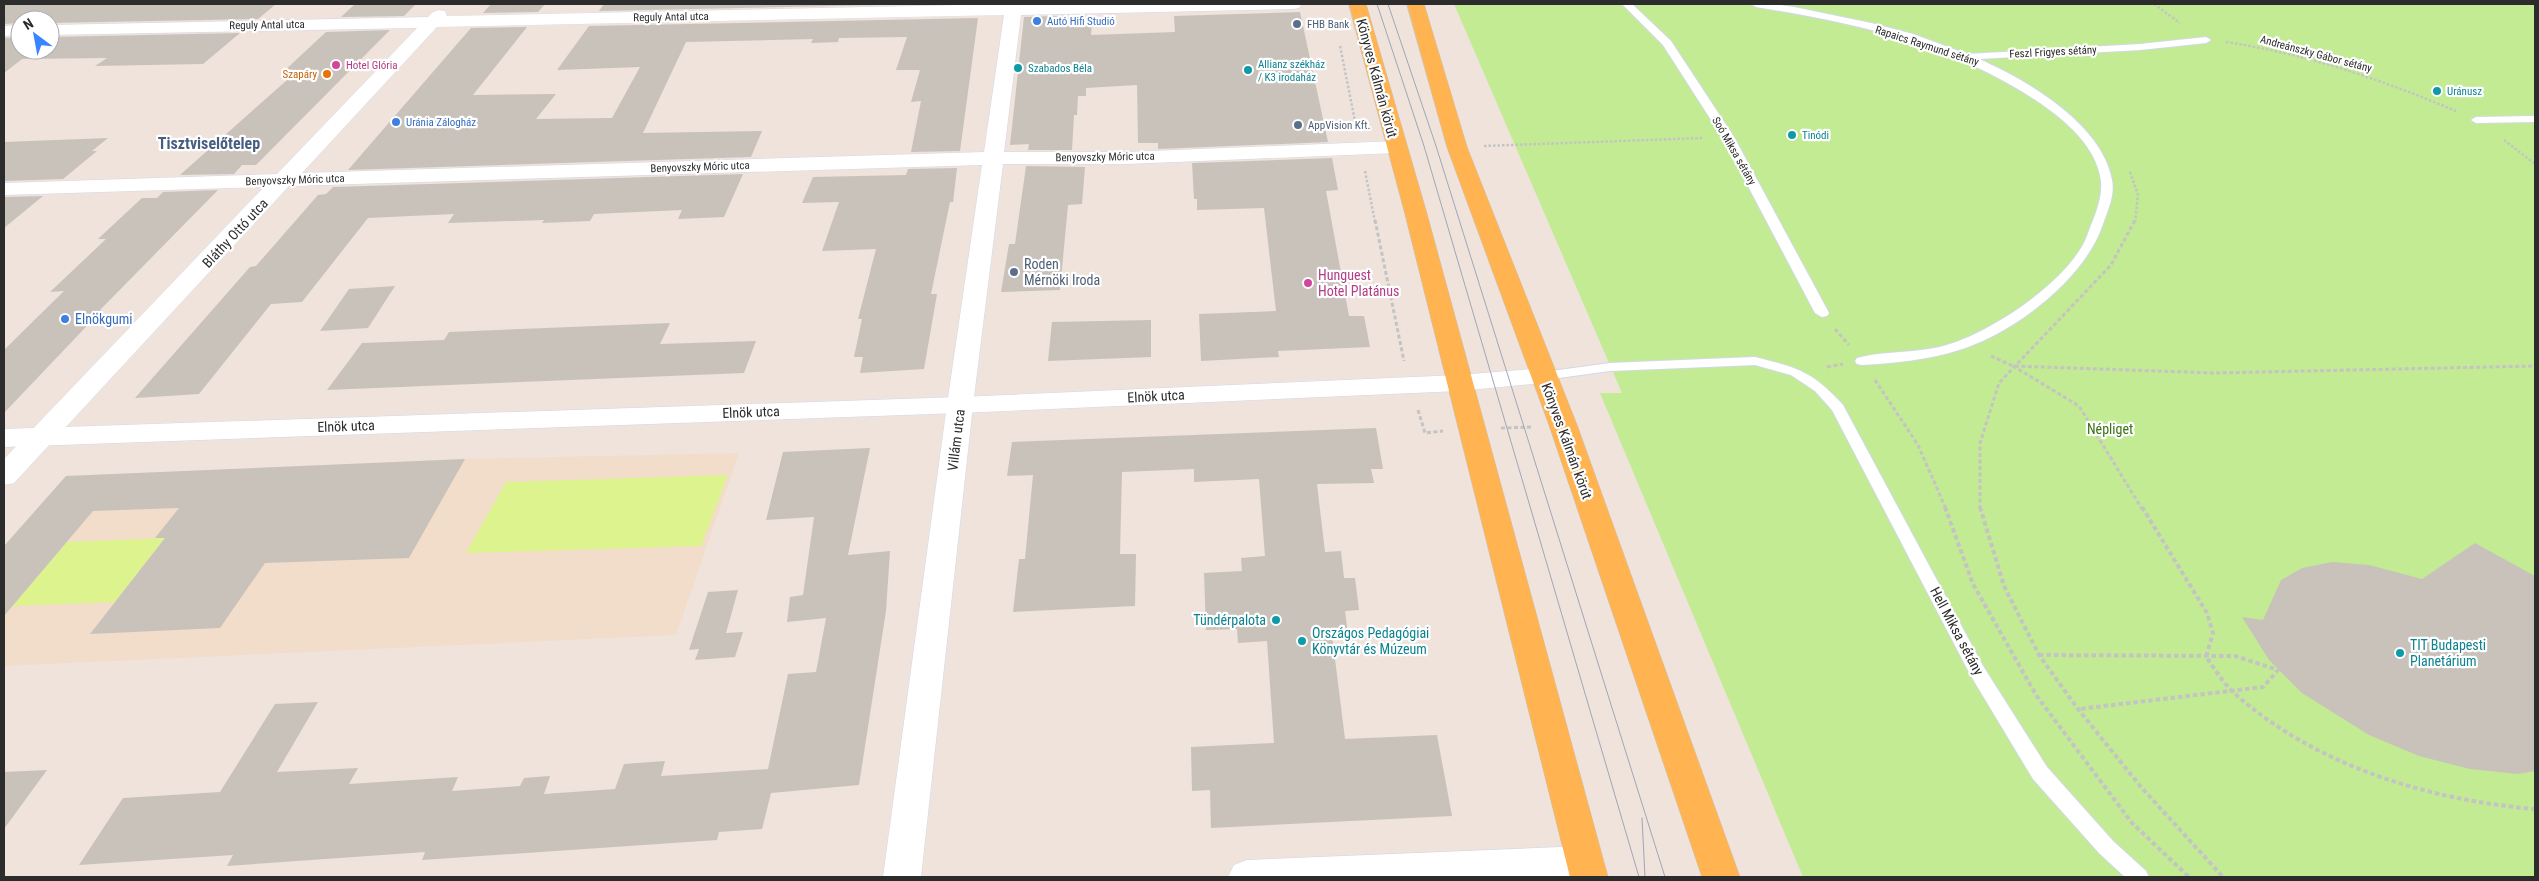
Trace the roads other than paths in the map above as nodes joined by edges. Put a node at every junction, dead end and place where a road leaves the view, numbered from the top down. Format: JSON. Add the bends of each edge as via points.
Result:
{"nodes":[{"id":1,"x":443,"y":4,"type":"edge"},
{"id":2,"x":1293,"y":4,"type":"edge"},
{"id":3,"x":1357,"y":4,"type":"edge"},
{"id":4,"x":1415,"y":4,"type":"edge"},
{"id":5,"x":1627,"y":4,"type":"edge"},
{"id":6,"x":1756,"y":4,"type":"edge"},
{"id":7,"x":1014,"y":7,"type":"edge"},
{"id":8,"x":431,"y":23,"type":"junction"},
{"id":9,"x":60,"y":30,"type":"edge"},
{"id":10,"x":2206,"y":40,"type":"road end"},
{"id":11,"x":1966,"y":57,"type":"junction"},
{"id":12,"x":2535,"y":119,"type":"edge"},
{"id":13,"x":2476,"y":120,"type":"road end"},
{"id":14,"x":1396,"y":147,"type":"junction"},
{"id":15,"x":994,"y":158,"type":"junction"},
{"id":16,"x":284,"y":180,"type":"junction"},
{"id":17,"x":4,"y":189,"type":"edge"},
{"id":18,"x":1822,"y":313,"type":"road end"},
{"id":19,"x":1862,"y":361,"type":"road end"},
{"id":20,"x":1544,"y":376,"type":"junction"},
{"id":21,"x":1460,"y":383,"type":"junction"},
{"id":22,"x":960,"y":405,"type":"junction"},
{"id":23,"x":42,"y":436,"type":"junction"},
{"id":24,"x":4,"y":438,"type":"edge"},
{"id":25,"x":4,"y":476,"type":"edge"},
{"id":26,"x":1587,"y":870,"type":"edge"},
{"id":27,"x":902,"y":877,"type":"edge"},
{"id":28,"x":1247,"y":877,"type":"edge"},
{"id":29,"x":1721,"y":877,"type":"edge"},
{"id":30,"x":2139,"y":877,"type":"edge"}],
"edges":[{"from":1,"to":8,"type":"street","name":"Bláthy Ottó utca","via":[[440,14]]},
{"from":2,"to":7,"type":"street","name":"Reguly Antal utca"},
{"from":3,"to":14,"type":"main road","name":"Könyves Kálmán körút"},
{"from":4,"to":20,"type":"main road","name":"Könyves Kálmán körút","via":[[1457,147]]},
{"from":5,"to":18,"type":"lane","name":"Soó Miksa sétány","via":[[1667,43],[1728,137]]},
{"from":6,"to":11,"type":"lane","name":"Rapaics Raymund sétány","via":[[1842,20]]},
{"from":7,"to":8,"type":"street","name":"Reguly Antal utca"},
{"from":7,"to":15,"type":"street","name":"Villám utca"},
{"from":8,"to":9,"type":"street","name":"Reguly Antal utca"},
{"from":8,"to":16,"type":"street","name":"Bláthy Ottó utca"},
{"from":10,"to":11,"type":"lane","name":"Feszl Frigyes sétány"},
{"from":11,"to":19,"type":"lane","name":"Rapaics Raymund sétány","via":[[2022,86],[2077,127],[2107,179],[2104,204],[2090,244],[2058,283],[2008,320],[1964,344],[1889,360]]},
{"from":12,"to":13,"type":"lane"},
{"from":14,"to":15,"type":"street","name":"Benyovszky Móric utca","via":[[1127,158]]},
{"from":14,"to":21,"type":"main road","name":"Könyves Kálmán körút"},
{"from":15,"to":16,"type":"street","name":"Benyovszky Móric utca"},
{"from":15,"to":22,"type":"street","name":"Villám utca"},
{"from":16,"to":17,"type":"street","name":"Benyovszky Móric utca"},
{"from":16,"to":23,"type":"street","name":"Bláthy Ottó utca"},
{"from":20,"to":21,"type":"street","name":"Elnök utca"},
{"from":20,"to":29,"type":"main road","name":"Könyves Kálmán körút"},
{"from":20,"to":30,"type":"lane","name":"Hell Miksa sétány","via":[[1610,367],[1755,361],[1796,372],[1820,388],[1838,408],[1977,671],[2040,773],[2106,847]]},
{"from":21,"to":22,"type":"street","name":"Elnök utca"},
{"from":21,"to":26,"type":"main road","name":"Könyves Kálmán körút"},
{"from":22,"to":23,"type":"street","name":"Elnök utca"},
{"from":22,"to":27,"type":"street","name":"Villám utca"},
{"from":23,"to":24,"type":"street","name":"Elnök utca"},
{"from":23,"to":25,"type":"street","name":"Bláthy Ottó utca"},
{"from":26,"to":28,"type":"street"}]}
